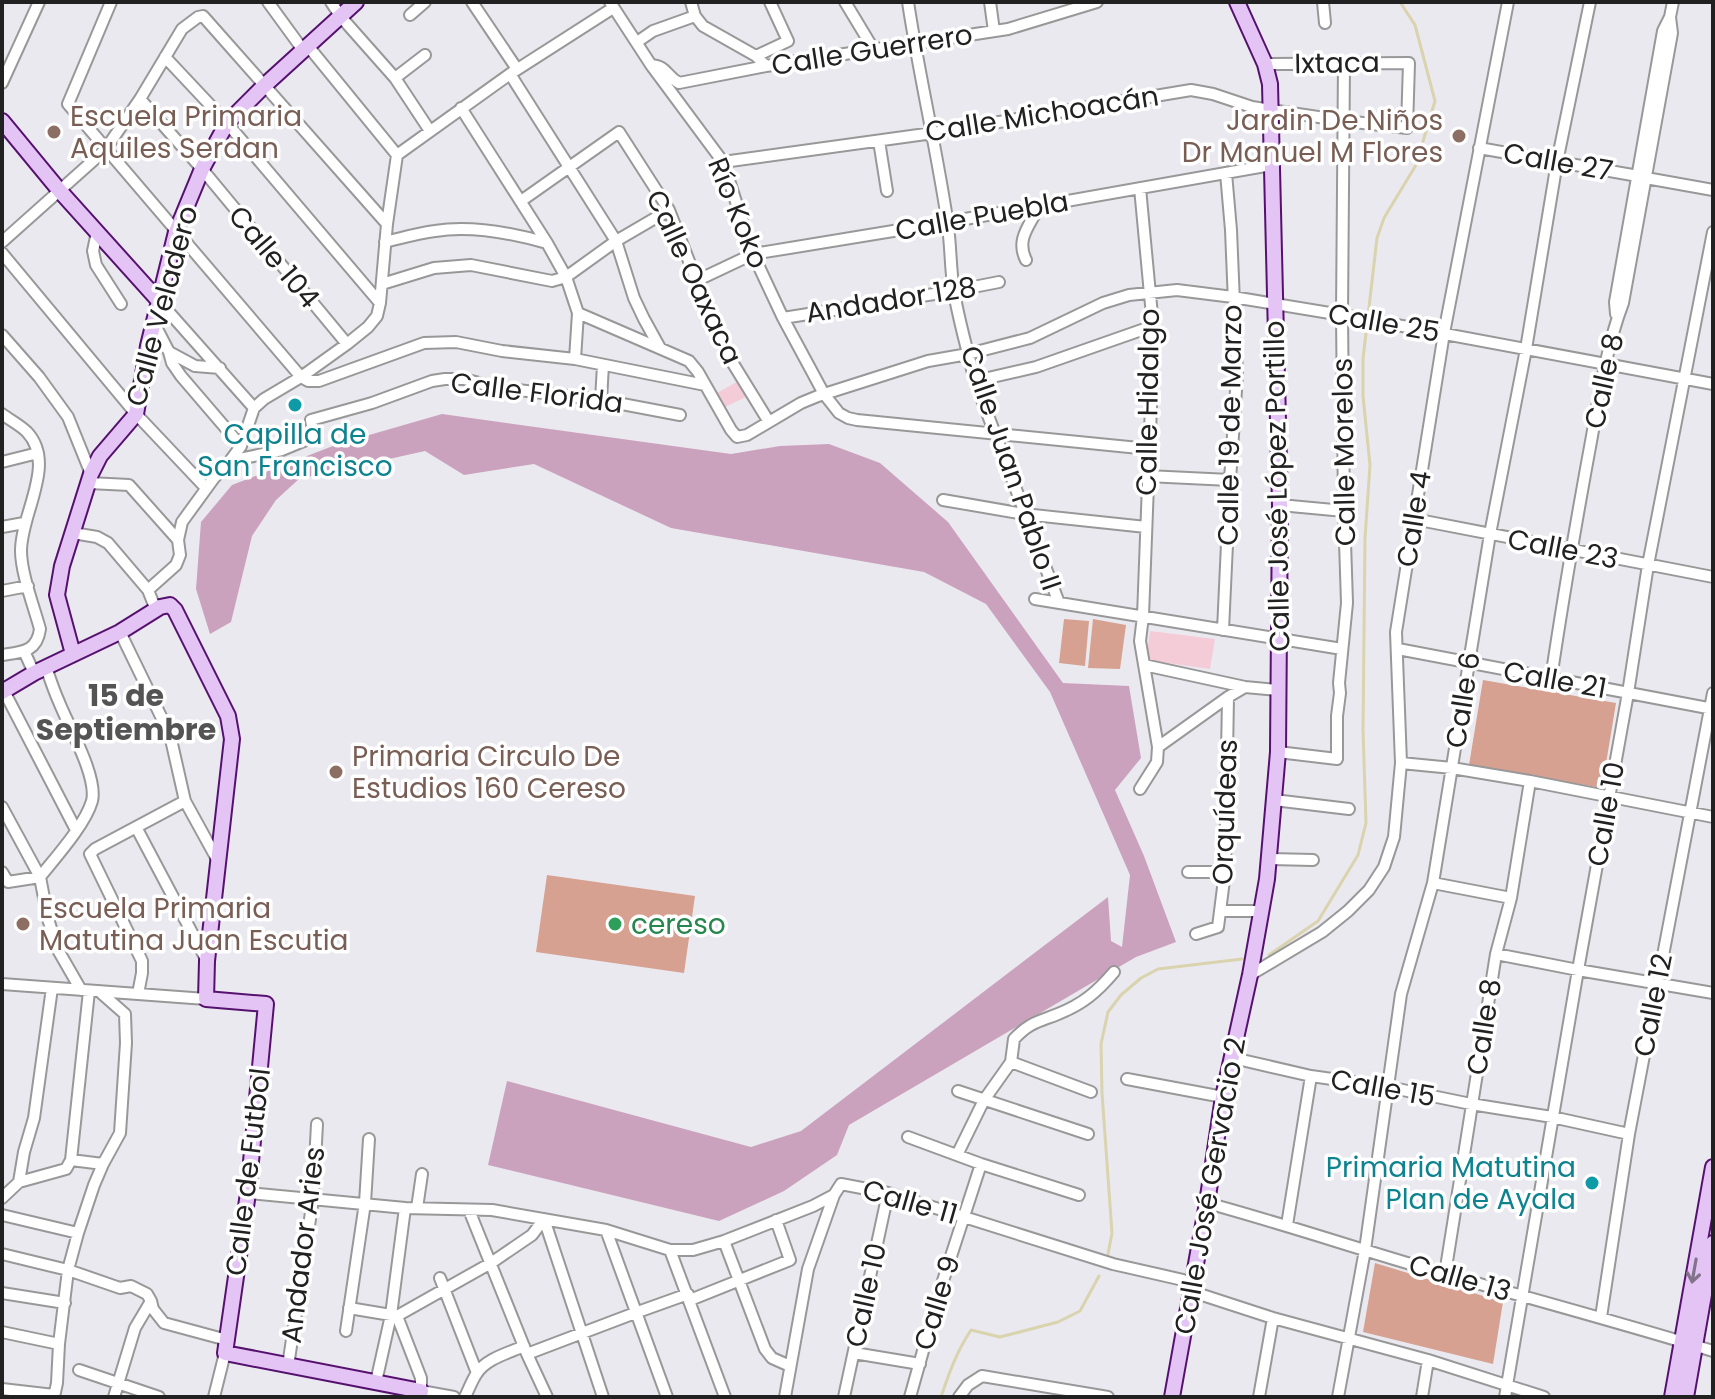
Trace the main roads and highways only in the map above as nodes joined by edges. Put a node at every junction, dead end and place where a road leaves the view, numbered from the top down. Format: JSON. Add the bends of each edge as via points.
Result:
{"nodes":[{"id":1,"x":356,"y":2,"type":"edge"},
{"id":2,"x":1237,"y":2,"type":"edge"},
{"id":3,"x":2,"y":121,"type":"edge"},
{"id":4,"x":159,"y":301,"type":"junction"},
{"id":5,"x":69,"y":656,"type":"junction"},
{"id":6,"x":3,"y":692,"type":"edge"},
{"id":7,"x":1250,"y":975,"type":"joint"},
{"id":8,"x":1713,"y":1167,"type":"edge"},
{"id":9,"x":1711,"y":1187,"type":"edge"},
{"id":10,"x":1713,"y":1243,"type":"edge"},
{"id":11,"x":1688,"y":1344,"type":"junction"},
{"id":12,"x":420,"y":1394,"type":"edge"},
{"id":13,"x":1172,"y":1397,"type":"edge"},
{"id":14,"x":1672,"y":1397,"type":"edge"},
{"id":15,"x":1686,"y":1397,"type":"edge"}],
"edges":[{"from":1,"to":4,"type":"main road","name":"Calle Veladero","via":[[227,123],[176,232]]},
{"from":2,"to":7,"type":"main road","name":"Calle José López Portillo","via":[[1270,84],[1280,505],[1278,752],[1269,859]]},
{"from":3,"to":4,"type":"main road"},
{"from":4,"to":5,"type":"main road","name":"Calle Veladero","via":[[136,414],[100,456],[62,566],[57,595]]},
{"from":5,"to":6,"type":"main road"},
{"from":5,"to":12,"type":"main road","name":"Calle de Futbol","via":[[163,608],[175,610],[228,716],[232,739],[206,999],[266,1004],[248,1193],[226,1346],[288,1366]]},
{"from":7,"to":13,"type":"main road","name":"Calle José Gervacio 2","via":[[1223,1097]]},
{"from":8,"to":9,"type":"main road"},
{"from":9,"to":11,"type":"main road","one_way":true},
{"from":10,"to":11,"type":"main road"},
{"from":11,"to":14,"type":"main road"},
{"from":11,"to":15,"type":"main road"}]}
